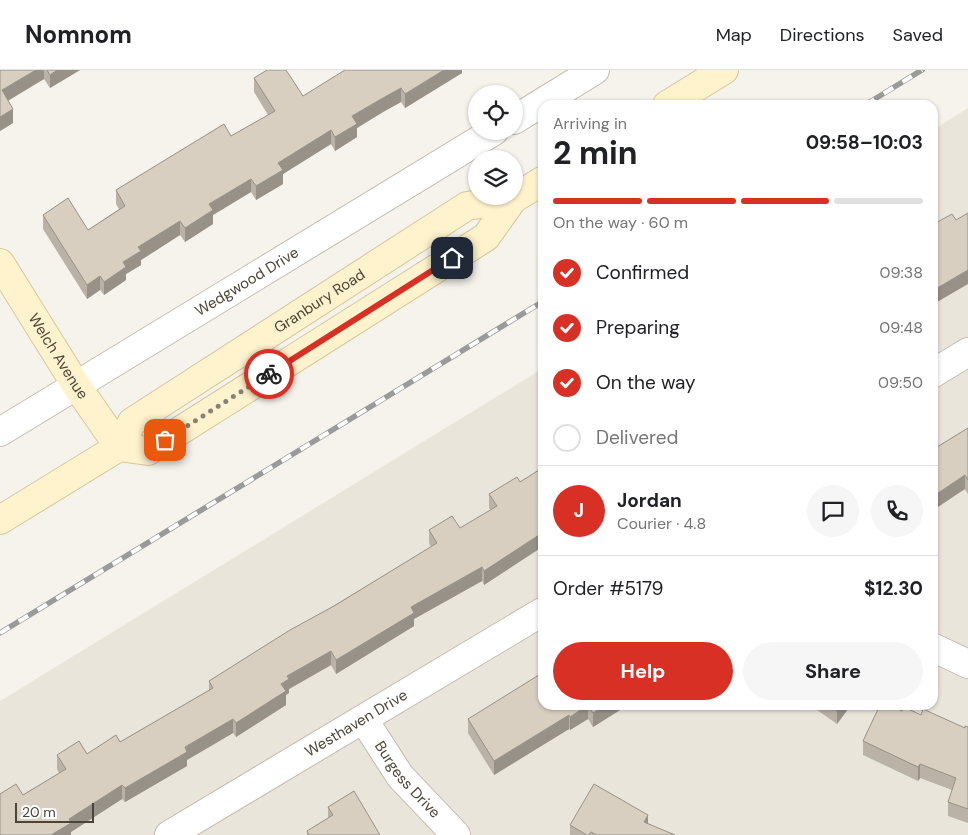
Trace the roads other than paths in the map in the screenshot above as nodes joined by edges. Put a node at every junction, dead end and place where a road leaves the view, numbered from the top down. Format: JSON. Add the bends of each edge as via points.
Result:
{"nodes":[{"id":1,"x":595,"y":70,"type":"edge"},
{"id":2,"x":724,"y":70,"type":"edge"},
{"id":3,"x":546,"y":100,"type":"edge"},
{"id":4,"x":675,"y":100,"type":"edge"},
{"id":5,"x":538,"y":105,"type":"edge"},
{"id":6,"x":523,"y":114,"type":"edge"},
{"id":7,"x":479,"y":140,"type":"edge"},
{"id":8,"x":538,"y":183,"type":"edge"},
{"id":9,"x":0,"y":263,"type":"edge"},
{"id":10,"x":968,"y":352,"type":"edge"},
{"id":11,"x":938,"y":370,"type":"edge"},
{"id":12,"x":76,"y":385,"type":"junction"},
{"id":13,"x":0,"y":432,"type":"edge"},
{"id":14,"x":119,"y":447,"type":"junction"},
{"id":15,"x":0,"y":520,"type":"edge"},
{"id":16,"x":538,"y":614,"type":"edge"},
{"id":17,"x":938,"y":650,"type":"edge"},
{"id":18,"x":968,"y":664,"type":"edge"},
{"id":19,"x":364,"y":720,"type":"junction"},
{"id":20,"x":169,"y":835,"type":"edge"},
{"id":21,"x":456,"y":835,"type":"edge"}],
"edges":[{"from":1,"to":3,"type":"street"},
{"from":2,"to":4,"type":"main road"},
{"from":5,"to":6,"type":"street"},
{"from":7,"to":12,"type":"street","name":"Wedgwood Drive"},
{"from":8,"to":14,"type":"main road","name":"Granbury Road","via":[[513,199],[467,206],[132,422]]},
{"from":9,"to":12,"type":"main road","name":"Welch Avenue"},
{"from":10,"to":11,"type":"street"},
{"from":12,"to":13,"type":"street","name":"Wedgwood Drive"},
{"from":12,"to":14,"type":"main road","name":"Welch Avenue"},
{"from":14,"to":15,"type":"main road"},
{"from":16,"to":19,"type":"street","name":"Westhaven Drive"},
{"from":17,"to":18,"type":"street"},
{"from":19,"to":20,"type":"street","name":"Westhaven Drive"},
{"from":19,"to":21,"type":"street","name":"Burgess Drive","via":[[400,776]]}]}
